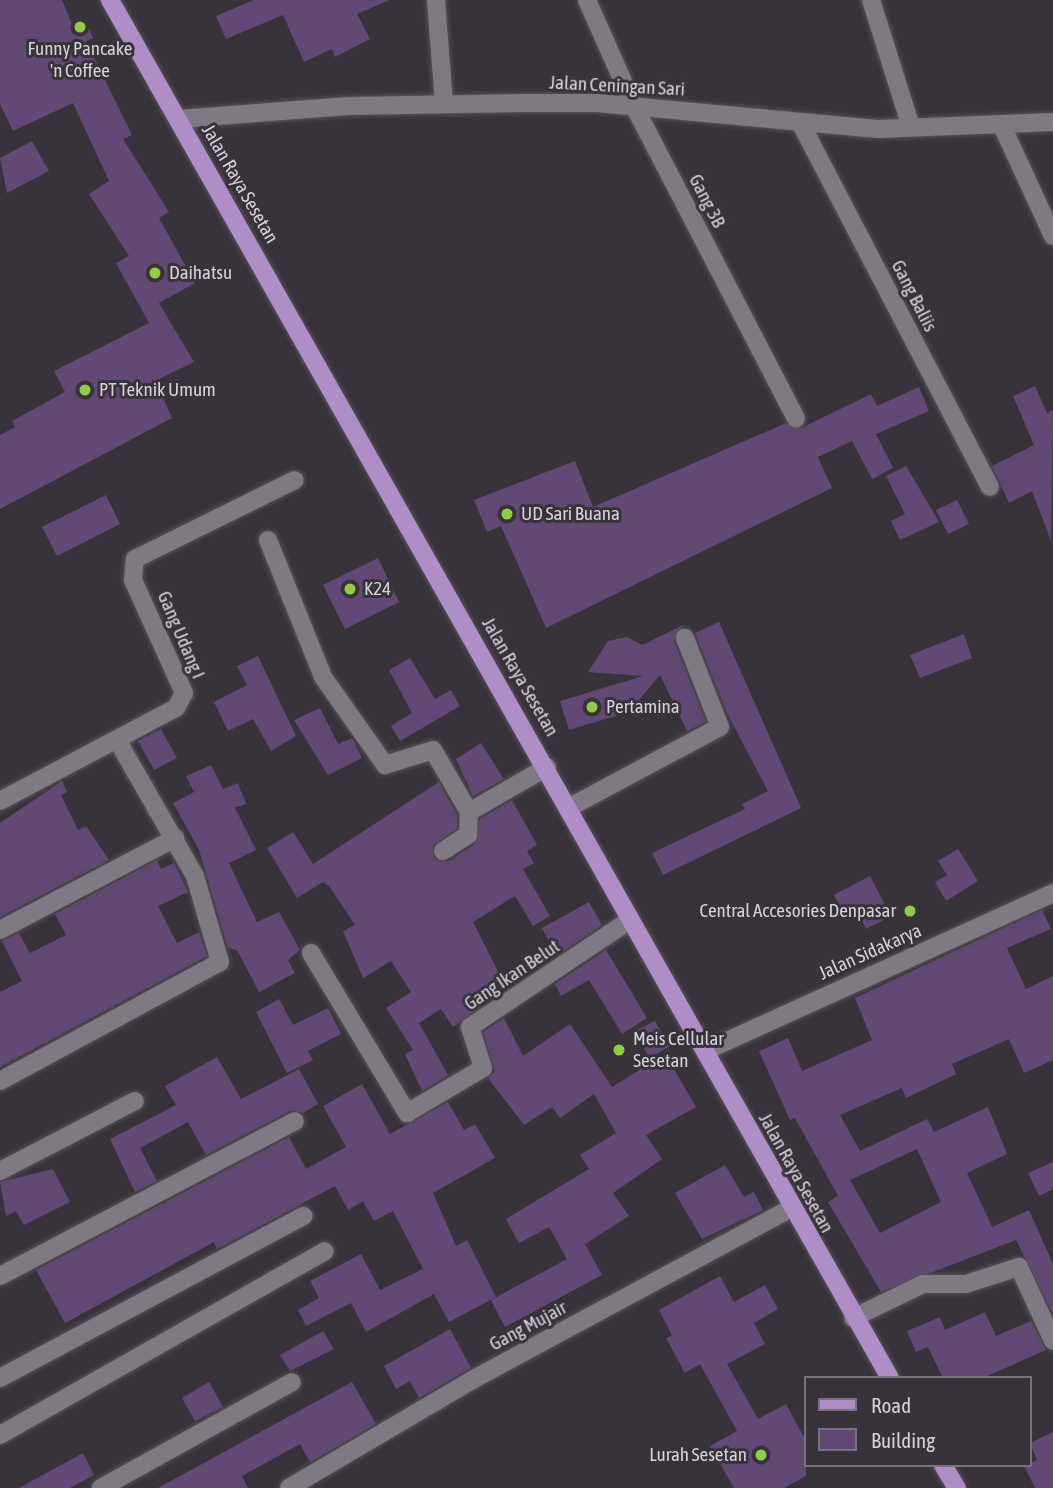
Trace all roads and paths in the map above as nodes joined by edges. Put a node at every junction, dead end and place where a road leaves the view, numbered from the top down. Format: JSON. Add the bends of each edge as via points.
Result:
{"nodes":[{"id":1,"x":110,"y":0,"type":"edge"},
{"id":2,"x":436,"y":0,"type":"edge"},
{"id":3,"x":587,"y":0,"type":"edge"},
{"id":4,"x":871,"y":0,"type":"edge"},
{"id":5,"x":444,"y":103,"type":"junction"},
{"id":6,"x":634,"y":106,"type":"junction"},
{"id":7,"x":178,"y":119,"type":"junction"},
{"id":8,"x":1053,"y":122,"type":"edge"},
{"id":9,"x":802,"y":124,"type":"junction"},
{"id":10,"x":911,"y":127,"type":"junction"},
{"id":11,"x":1003,"y":128,"type":"junction"},
{"id":12,"x":1053,"y":236,"type":"edge"},
{"id":13,"x":796,"y":418,"type":"dead end"},
{"id":14,"x":295,"y":480,"type":"dead end"},
{"id":15,"x":989,"y":487,"type":"dead end"},
{"id":16,"x":268,"y":540,"type":"dead end"},
{"id":17,"x":685,"y":638,"type":"dead end"},
{"id":18,"x":117,"y":740,"type":"junction"},
{"id":19,"x":547,"y":766,"type":"junction"},
{"id":20,"x":0,"y":801,"type":"edge"},
{"id":21,"x":568,"y":808,"type":"junction"},
{"id":22,"x":469,"y":811,"type":"junction"},
{"id":23,"x":175,"y":838,"type":"junction"},
{"id":24,"x":443,"y":851,"type":"dead end"},
{"id":25,"x":1053,"y":892,"type":"edge"},
{"id":26,"x":630,"y":920,"type":"junction"},
{"id":27,"x":0,"y":930,"type":"edge"},
{"id":28,"x":311,"y":953,"type":"dead end"},
{"id":29,"x":705,"y":1051,"type":"junction"},
{"id":30,"x":0,"y":1081,"type":"edge"},
{"id":31,"x":135,"y":1101,"type":"dead end"},
{"id":32,"x":295,"y":1121,"type":"dead end"},
{"id":33,"x":0,"y":1171,"type":"edge"},
{"id":34,"x":791,"y":1208,"type":"junction"},
{"id":35,"x":303,"y":1216,"type":"dead end"},
{"id":36,"x":325,"y":1251,"type":"dead end"},
{"id":37,"x":0,"y":1276,"type":"edge"},
{"id":38,"x":853,"y":1318,"type":"junction"},
{"id":39,"x":1053,"y":1341,"type":"edge"},
{"id":40,"x":889,"y":1376,"type":"edge"},
{"id":41,"x":0,"y":1378,"type":"edge"},
{"id":42,"x":292,"y":1382,"type":"dead end"},
{"id":43,"x":0,"y":1435,"type":"edge"},
{"id":44,"x":944,"y":1467,"type":"edge"},
{"id":45,"x":102,"y":1488,"type":"edge"},
{"id":46,"x":289,"y":1488,"type":"edge"},
{"id":47,"x":957,"y":1488,"type":"edge"}],
"edges":[{"from":1,"to":7,"type":"main road","name":"Jalan Raya Sesetan"},
{"from":2,"to":5,"type":"street"},
{"from":3,"to":6,"type":"street","name":"Gang 3B"},
{"from":4,"to":10,"type":"street"},
{"from":5,"to":6,"type":"street","name":"Jalan Ceningan Sari"},
{"from":5,"to":7,"type":"street","name":"Jalan Ceningan Sari"},
{"from":6,"to":9,"type":"street","name":"Jalan Ceningan Sari"},
{"from":6,"to":13,"type":"street","name":"Gang 3B"},
{"from":7,"to":19,"type":"main road","name":"Jalan Raya Sesetan"},
{"from":8,"to":11,"type":"street","name":"Jalan Ceningan Sari"},
{"from":9,"to":10,"type":"street","name":"Jalan Ceningan Sari"},
{"from":9,"to":15,"type":"street","name":"Gang Baliis"},
{"from":10,"to":11,"type":"street","name":"Jalan Ceningan Sari"},
{"from":11,"to":12,"type":"street"},
{"from":14,"to":18,"type":"street","name":"Gang Udang I","via":[[135,559],[133,580],[184,693],[176,708]]},
{"from":16,"to":22,"type":"street","via":[[323,677],[356,729],[393,767],[428,750],[439,754]]},
{"from":17,"to":21,"type":"street","via":[[720,727]]},
{"from":18,"to":20,"type":"street","name":"Gang Udang I"},
{"from":18,"to":23,"type":"street"},
{"from":19,"to":21,"type":"main road","name":"Jalan Raya Sesetan"},
{"from":19,"to":22,"type":"street"},
{"from":21,"to":26,"type":"main road","name":"Jalan Raya Sesetan"},
{"from":22,"to":24,"type":"street","via":[[468,835]]},
{"from":23,"to":27,"type":"street"},
{"from":23,"to":30,"type":"street","via":[[204,898],[220,962]]},
{"from":25,"to":29,"type":"street","name":"Jalan Sidakarya"},
{"from":26,"to":28,"type":"street","name":"Gang Ikan Belut","via":[[470,1027],[483,1068],[407,1113]]},
{"from":26,"to":29,"type":"main road","name":"Jalan Raya Sesetan"},
{"from":29,"to":34,"type":"main road","name":"Jalan Raya Sesetan"},
{"from":31,"to":33,"type":"street"},
{"from":32,"to":37,"type":"street"},
{"from":34,"to":38,"type":"main road","name":"Jalan Raya Sesetan"},
{"from":34,"to":46,"type":"street","name":"Gang Mujair","via":[[472,1380]]},
{"from":35,"to":41,"type":"street"},
{"from":36,"to":43,"type":"street"},
{"from":38,"to":39,"type":"street","via":[[923,1284],[965,1284],[1019,1268]]},
{"from":38,"to":40,"type":"main road","name":"Jalan Raya Sesetan"},
{"from":42,"to":45,"type":"street"},
{"from":44,"to":47,"type":"main road"}]}
